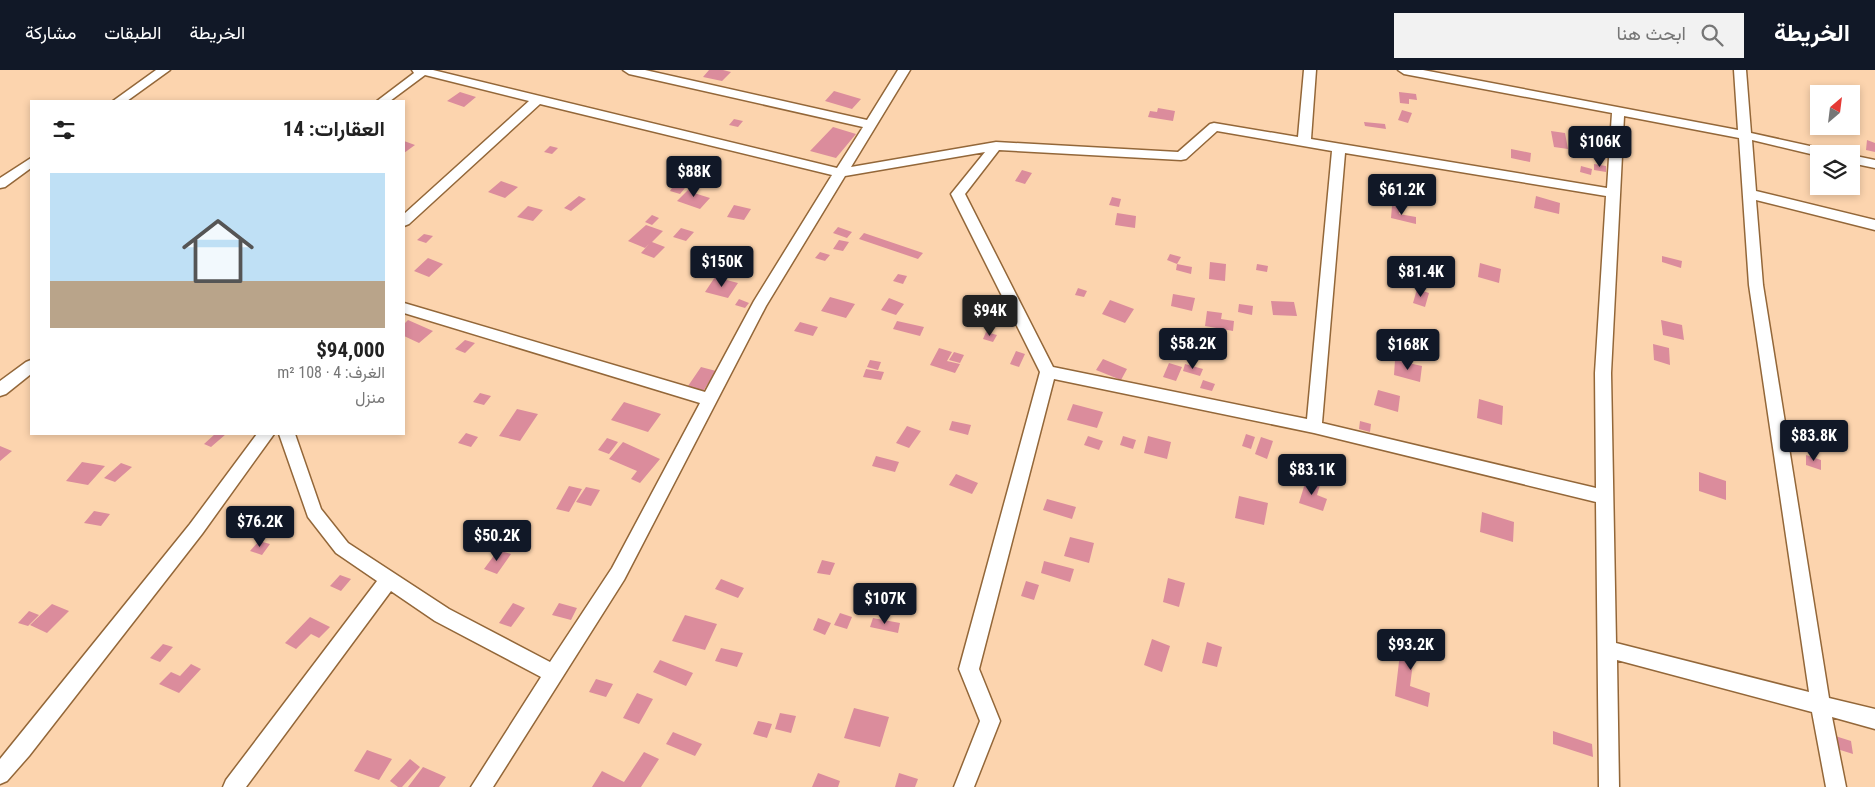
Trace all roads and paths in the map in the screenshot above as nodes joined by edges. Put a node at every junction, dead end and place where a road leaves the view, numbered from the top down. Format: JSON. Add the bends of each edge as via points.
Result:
{"nodes":[{"id":1,"x":164,"y":70,"type":"edge"},
{"id":2,"x":422,"y":70,"type":"edge"},
{"id":3,"x":629,"y":70,"type":"edge"},
{"id":4,"x":904,"y":70,"type":"edge"},
{"id":5,"x":1310,"y":70,"type":"edge"},
{"id":6,"x":1404,"y":70,"type":"edge"},
{"id":7,"x":1740,"y":70,"type":"edge"},
{"id":8,"x":538,"y":99,"type":"junction"},
{"id":9,"x":120,"y":100,"type":"edge"},
{"id":10,"x":384,"y":100,"type":"edge"},
{"id":11,"x":1618,"y":111,"type":"junction"},
{"id":12,"x":870,"y":125,"type":"junction"},
{"id":13,"x":1745,"y":135,"type":"junction"},
{"id":14,"x":1304,"y":142,"type":"junction"},
{"id":15,"x":996,"y":146,"type":"junction"},
{"id":16,"x":1339,"y":148,"type":"junction"},
{"id":17,"x":1810,"y":150,"type":"edge"},
{"id":18,"x":1860,"y":161,"type":"edge"},
{"id":19,"x":30,"y":163,"type":"edge"},
{"id":20,"x":1875,"y":164,"type":"edge"},
{"id":21,"x":840,"y":173,"type":"junction"},
{"id":22,"x":0,"y":184,"type":"edge"},
{"id":23,"x":1613,"y":193,"type":"junction"},
{"id":24,"x":1749,"y":194,"type":"junction"},
{"id":25,"x":405,"y":220,"type":"edge"},
{"id":26,"x":1875,"y":225,"type":"edge"},
{"id":27,"x":405,"y":308,"type":"edge"},
{"id":28,"x":30,"y":367,"type":"edge"},
{"id":29,"x":1048,"y":372,"type":"junction"},
{"id":30,"x":0,"y":390,"type":"edge"},
{"id":31,"x":710,"y":400,"type":"junction"},
{"id":32,"x":1314,"y":427,"type":"junction"},
{"id":33,"x":265,"y":435,"type":"edge"},
{"id":34,"x":287,"y":435,"type":"edge"},
{"id":35,"x":1604,"y":497,"type":"junction"},
{"id":36,"x":388,"y":580,"type":"junction"},
{"id":37,"x":1607,"y":649,"type":"junction"},
{"id":38,"x":554,"y":674,"type":"junction"},
{"id":39,"x":1820,"y":705,"type":"junction"},
{"id":40,"x":1875,"y":719,"type":"edge"},
{"id":41,"x":0,"y":774,"type":"edge"},
{"id":42,"x":233,"y":787,"type":"edge"},
{"id":43,"x":482,"y":787,"type":"edge"},
{"id":44,"x":964,"y":787,"type":"edge"},
{"id":45,"x":1609,"y":787,"type":"edge"},
{"id":46,"x":1836,"y":787,"type":"edge"}],
"edges":[{"from":1,"to":9,"type":"street"},
{"from":2,"to":8,"type":"street"},
{"from":2,"to":10,"type":"street"},
{"from":3,"to":12,"type":"street"},
{"from":4,"to":12,"type":"street"},
{"from":5,"to":14,"type":"street"},
{"from":6,"to":11,"type":"street"},
{"from":7,"to":13,"type":"street"},
{"from":8,"to":21,"type":"street"},
{"from":8,"to":25,"type":"street"},
{"from":11,"to":13,"type":"street"},
{"from":11,"to":23,"type":"street"},
{"from":12,"to":21,"type":"street"},
{"from":13,"to":17,"type":"street"},
{"from":13,"to":24,"type":"street"},
{"from":14,"to":15,"type":"street","via":[[1214,127],[1181,156]]},
{"from":14,"to":16,"type":"street"},
{"from":15,"to":21,"type":"street"},
{"from":15,"to":29,"type":"street","via":[[958,194]]},
{"from":16,"to":23,"type":"street"},
{"from":16,"to":32,"type":"street"},
{"from":18,"to":20,"type":"street"},
{"from":19,"to":22,"type":"street"},
{"from":21,"to":31,"type":"street","via":[[759,305]]},
{"from":23,"to":35,"type":"street","via":[[1603,373]]},
{"from":24,"to":26,"type":"street"},
{"from":24,"to":39,"type":"street","via":[[1756,285]]},
{"from":27,"to":31,"type":"street"},
{"from":28,"to":30,"type":"street"},
{"from":29,"to":32,"type":"street"},
{"from":29,"to":44,"type":"street","via":[[969,669],[990,721]]},
{"from":31,"to":38,"type":"street","via":[[618,574]]},
{"from":32,"to":35,"type":"street"},
{"from":33,"to":41,"type":"street","via":[[196,530]]},
{"from":34,"to":36,"type":"street","via":[[314,512],[342,548]]},
{"from":35,"to":37,"type":"street"},
{"from":36,"to":38,"type":"street","via":[[442,615]]},
{"from":36,"to":42,"type":"street"},
{"from":37,"to":39,"type":"street"},
{"from":37,"to":45,"type":"street"},
{"from":38,"to":43,"type":"street"},
{"from":39,"to":40,"type":"street"},
{"from":39,"to":46,"type":"street"}]}
